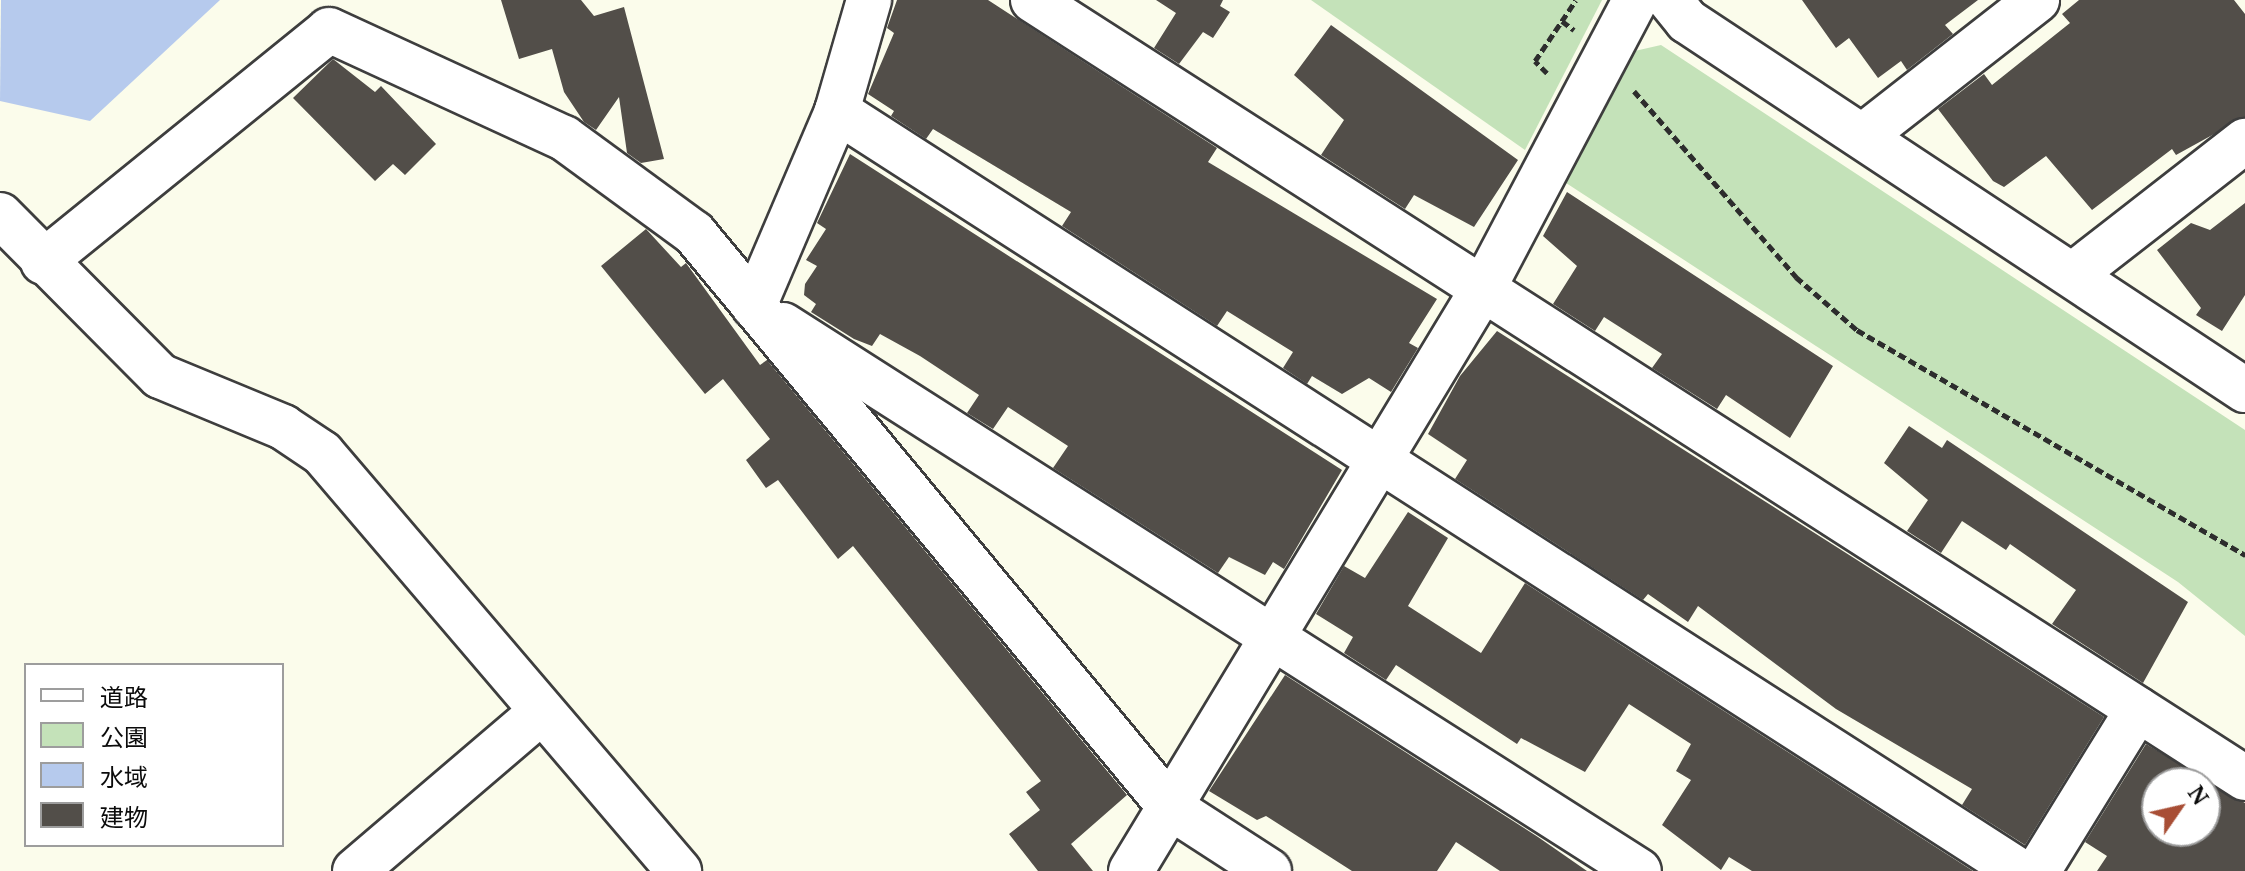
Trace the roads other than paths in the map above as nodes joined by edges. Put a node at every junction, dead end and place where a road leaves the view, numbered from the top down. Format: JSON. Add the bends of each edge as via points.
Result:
{"nodes":[{"id":1,"x":869,"y":0,"type":"edge"},
{"id":2,"x":1033,"y":0,"type":"edge"},
{"id":3,"x":1635,"y":0,"type":"edge"},
{"id":4,"x":1670,"y":0,"type":"edge"},
{"id":5,"x":2037,"y":0,"type":"edge"},
{"id":6,"x":837,"y":111,"type":"junction"},
{"id":7,"x":1863,"y":136,"type":"junction"},
{"id":8,"x":2245,"y":141,"type":"edge"},
{"id":9,"x":0,"y":215,"type":"edge"},
{"id":10,"x":43,"y":262,"type":"junction"},
{"id":11,"x":2074,"y":274,"type":"junction"},
{"id":12,"x":1484,"y":287,"type":"junction"},
{"id":13,"x":754,"y":306,"type":"junction"},
{"id":14,"x":2245,"y":390,"type":"edge"},
{"id":15,"x":1379,"y":458,"type":"junction"},
{"id":16,"x":1275,"y":639,"type":"junction"},
{"id":17,"x":2138,"y":709,"type":"junction"},
{"id":18,"x":541,"y":712,"type":"junction"},
{"id":19,"x":2245,"y":778,"type":"edge"},
{"id":20,"x":1170,"y":807,"type":"junction"},
{"id":21,"x":355,"y":871,"type":"edge"},
{"id":22,"x":679,"y":871,"type":"edge"},
{"id":23,"x":1131,"y":871,"type":"edge"},
{"id":24,"x":1269,"y":871,"type":"edge"},
{"id":25,"x":1639,"y":871,"type":"edge"},
{"id":26,"x":2019,"y":871,"type":"edge"},
{"id":27,"x":2038,"y":871,"type":"edge"}],
"edges":[{"from":1,"to":6,"type":"street"},
{"from":2,"to":12,"type":"street"},
{"from":3,"to":12,"type":"street"},
{"from":4,"to":7,"type":"street","via":[[1687,21]]},
{"from":5,"to":7,"type":"street"},
{"from":6,"to":13,"type":"street"},
{"from":6,"to":15,"type":"street"},
{"from":7,"to":11,"type":"street"},
{"from":8,"to":11,"type":"street"},
{"from":9,"to":10,"type":"street"},
{"from":10,"to":13,"type":"street","via":[[329,30],[564,138],[694,233]]},
{"from":10,"to":18,"type":"street","via":[[160,376],[283,427],[322,453]]},
{"from":11,"to":14,"type":"street"},
{"from":12,"to":15,"type":"street"},
{"from":12,"to":17,"type":"street"},
{"from":13,"to":16,"type":"street"},
{"from":13,"to":20,"type":"street"},
{"from":15,"to":16,"type":"street"},
{"from":15,"to":26,"type":"street"},
{"from":16,"to":20,"type":"street"},
{"from":16,"to":25,"type":"street"},
{"from":17,"to":19,"type":"street"},
{"from":17,"to":27,"type":"street"},
{"from":18,"to":21,"type":"street"},
{"from":18,"to":22,"type":"street"},
{"from":20,"to":23,"type":"street"},
{"from":20,"to":24,"type":"street"}]}
